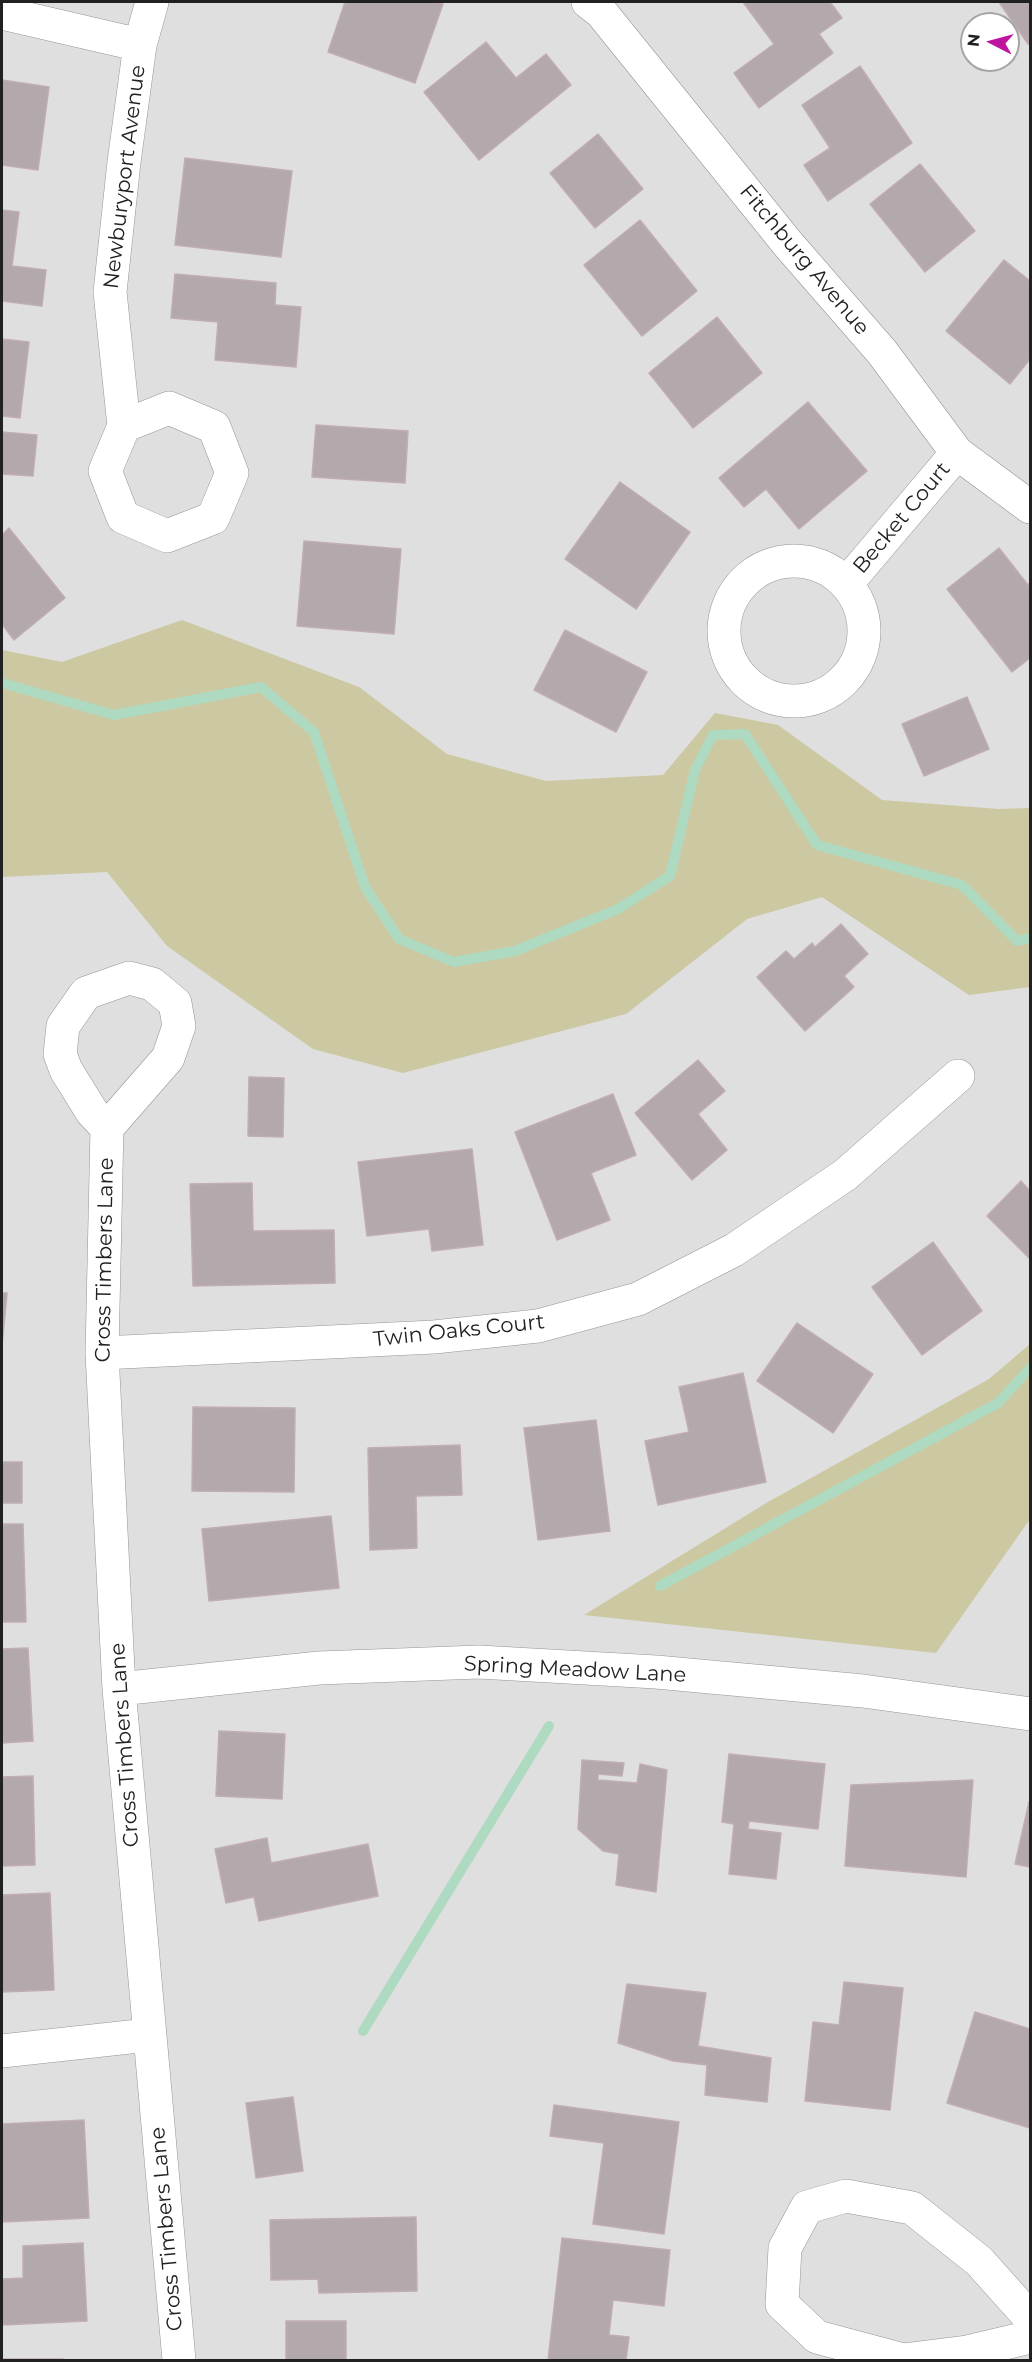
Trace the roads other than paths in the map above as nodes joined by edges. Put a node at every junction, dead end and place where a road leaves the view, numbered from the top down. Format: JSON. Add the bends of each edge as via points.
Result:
{"nodes":[{"id":1,"x":152,"y":2,"type":"edge"},
{"id":2,"x":588,"y":2,"type":"edge"},
{"id":3,"x":2,"y":13,"type":"edge"},
{"id":4,"x":140,"y":45,"type":"junction"},
{"id":5,"x":124,"y":426,"type":"dead end"},
{"id":6,"x":957,"y":453,"type":"junction"},
{"id":7,"x":1030,"y":507,"type":"edge"},
{"id":8,"x":847,"y":583,"type":"junction"},
{"id":9,"x":958,"y":1076,"type":"dead end"},
{"id":10,"x":107,"y":1128,"type":"dead end"},
{"id":11,"x":102,"y":1353,"type":"junction"},
{"id":12,"x":119,"y":1689,"type":"junction"},
{"id":13,"x":1030,"y":1714,"type":"edge"},
{"id":14,"x":148,"y":2035,"type":"junction"},
{"id":15,"x":2,"y":2051,"type":"edge"},
{"id":16,"x":1030,"y":2318,"type":"edge"},
{"id":17,"x":1030,"y":2337,"type":"edge"},
{"id":18,"x":179,"y":2361,"type":"edge"}],
"edges":[{"from":1,"to":4,"type":"street","name":"Newburyport Avenue"},
{"from":2,"to":6,"type":"street","name":"Fitchburg Avenue","via":[[601,12],[788,244],[882,352]]},
{"from":3,"to":4,"type":"street"},
{"from":4,"to":5,"type":"street","name":"Newburyport Avenue","via":[[110,292]]},
{"from":6,"to":7,"type":"street","name":"Fitchburg Avenue"},
{"from":6,"to":8,"type":"street","name":"Becket Court"},
{"from":8,"to":8,"type":"street","name":"Becket Court","via":[[861,607],[865,635],[858,661],[842,684],[818,698],[791,702],[764,695],[742,679],[728,655],[724,627],[730,600],[747,578],[771,564],[798,560],[825,567]]},
{"from":9,"to":11,"type":"street","name":"Twin Oaks Court","via":[[845,1175],[734,1250],[638,1299],[538,1326],[434,1337]]},
{"from":10,"to":11,"type":"street","name":"Cross Timbers Lane"},
{"from":11,"to":12,"type":"street","name":"Cross Timbers Lane"},
{"from":12,"to":13,"type":"street","name":"Spring Meadow Lane","via":[[319,1668],[479,1662],[656,1672],[863,1691]]},
{"from":12,"to":14,"type":"street","name":"Cross Timbers Lane"},
{"from":14,"to":15,"type":"street"},
{"from":14,"to":18,"type":"street","name":"Cross Timbers Lane"},
{"from":16,"to":17,"type":"street","via":[[980,2261],[912,2208],[846,2196],[807,2207],[785,2248],[782,2304],[817,2337],[903,2360],[967,2352]]}]}
